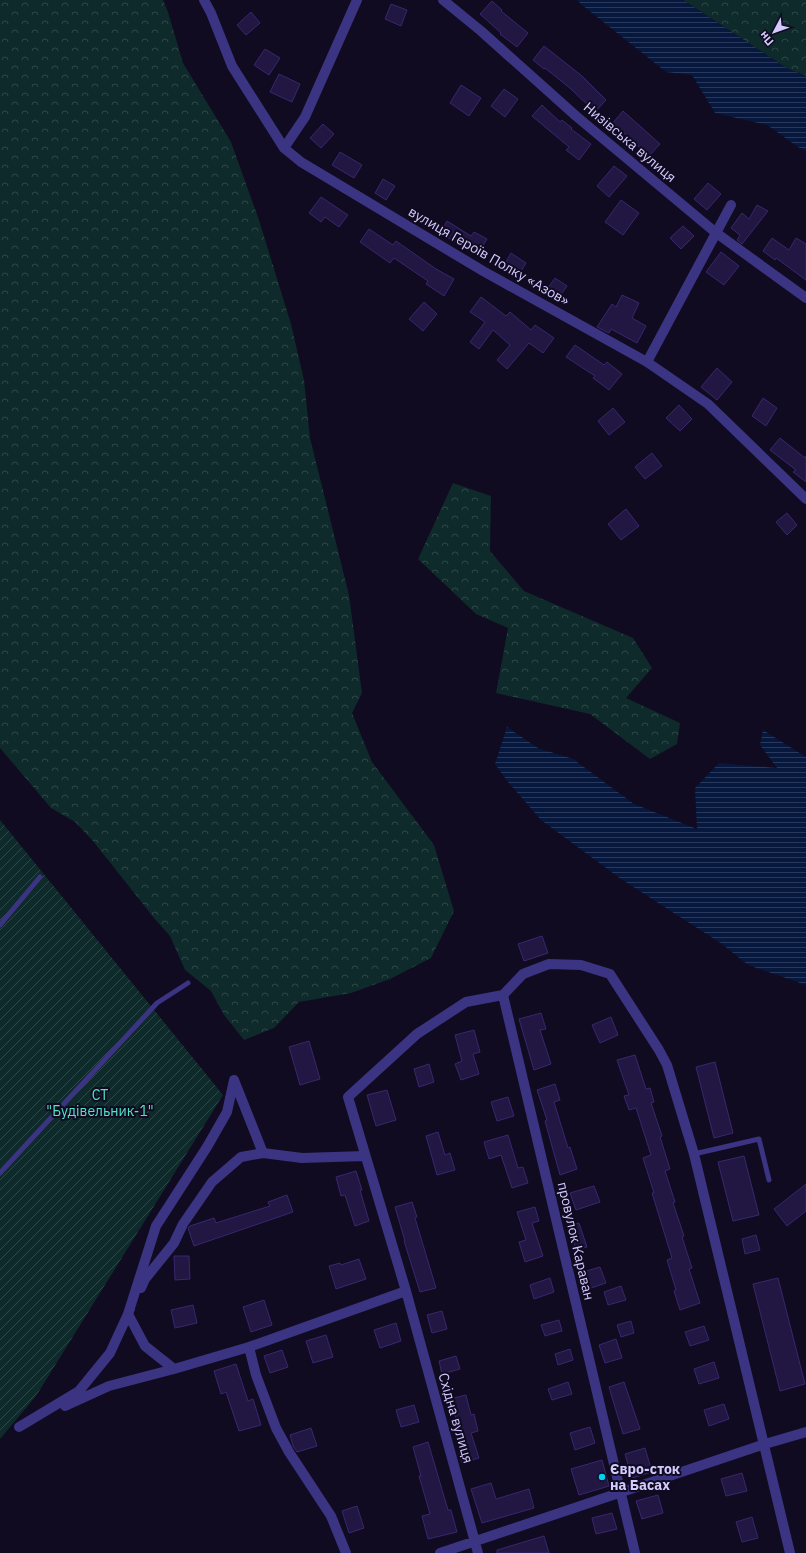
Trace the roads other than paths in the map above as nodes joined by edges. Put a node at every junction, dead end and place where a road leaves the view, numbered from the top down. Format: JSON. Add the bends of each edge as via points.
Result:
{"nodes":[{"id":1,"x":204,"y":0,"type":"edge"},
{"id":2,"x":357,"y":0,"type":"edge"},
{"id":3,"x":443,"y":0,"type":"edge"},
{"id":4,"x":284,"y":148,"type":"junction"},
{"id":5,"x":731,"y":205,"type":"dead end"},
{"id":6,"x":715,"y":232,"type":"junction"},
{"id":7,"x":806,"y":298,"type":"edge"},
{"id":8,"x":647,"y":362,"type":"junction"},
{"id":9,"x":806,"y":499,"type":"edge"},
{"id":10,"x":40,"y":877,"type":"dead end"},
{"id":11,"x":0,"y":925,"type":"edge"},
{"id":12,"x":188,"y":983,"type":"dead end"},
{"id":13,"x":503,"y":995,"type":"junction"},
{"id":14,"x":262,"y":1154,"type":"junction"},
{"id":15,"x":694,"y":1154,"type":"junction"},
{"id":16,"x":365,"y":1156,"type":"junction"},
{"id":17,"x":0,"y":1173,"type":"edge"},
{"id":18,"x":769,"y":1180,"type":"dead end"},
{"id":19,"x":406,"y":1291,"type":"junction"},
{"id":20,"x":128,"y":1314,"type":"junction"},
{"id":21,"x":249,"y":1347,"type":"junction"},
{"id":22,"x":174,"y":1369,"type":"junction"},
{"id":23,"x":806,"y":1432,"type":"edge"},
{"id":24,"x":765,"y":1444,"type":"junction"},
{"id":25,"x":621,"y":1493,"type":"junction"},
{"id":26,"x":475,"y":1541,"type":"junction"},
{"id":27,"x":346,"y":1553,"type":"edge"},
{"id":28,"x":440,"y":1553,"type":"edge"},
{"id":29,"x":478,"y":1553,"type":"edge"},
{"id":30,"x":635,"y":1553,"type":"edge"},
{"id":31,"x":790,"y":1553,"type":"edge"}],
"edges":[{"from":1,"to":4,"type":"street","name":"вулиця Героїв Полку «Азов»","via":[[232,66]]},
{"from":2,"to":4,"type":"street","via":[[305,117]]},
{"from":3,"to":6,"type":"street","name":"Низівська вулиця"},
{"from":4,"to":8,"type":"street","name":"вулиця Героїв Полку «Азов»","via":[[301,162],[483,271]]},
{"from":5,"to":6,"type":"street"},
{"from":6,"to":7,"type":"street","name":"Низівська вулиця"},
{"from":6,"to":8,"type":"street"},
{"from":8,"to":9,"type":"street","name":"вулиця Героїв Полку «Азов»","via":[[708,404]]},
{"from":10,"to":11,"type":"lane"},
{"from":12,"to":17,"type":"lane","via":[[157,1003]]},
{"from":13,"to":15,"type":"street","via":[[523,974],[549,964],[581,965],[610,974],[667,1065]]},
{"from":13,"to":16,"type":"street","name":"Східна вулиця","via":[[466,1002],[417,1034],[348,1097]]},
{"from":13,"to":25,"type":"street","name":"провулок Караван"},
{"from":14,"to":16,"type":"street","via":[[302,1158]]},
{"from":14,"to":20,"type":"street","via":[[241,1156],[212,1182],[182,1224],[174,1243],[145,1279]]},
{"from":14,"to":20,"type":"street","via":[[234,1080],[227,1112],[156,1226]]},
{"from":15,"to":18,"type":"lane","via":[[760,1139]]},
{"from":15,"to":24,"type":"street"},
{"from":16,"to":19,"type":"street","name":"Східна вулиця"},
{"from":19,"to":21,"type":"street"},
{"from":19,"to":26,"type":"street","name":"Східна вулиця"},
{"from":20,"to":22,"type":"street","via":[[145,1346]]},
{"from":20,"to":22,"type":"street","via":[[110,1353],[79,1391],[19,1427],[109,1386]]},
{"from":21,"to":22,"type":"street"},
{"from":21,"to":27,"type":"street","via":[[256,1375],[276,1428],[331,1516]]},
{"from":23,"to":24,"type":"street"},
{"from":24,"to":25,"type":"street"},
{"from":24,"to":31,"type":"street"},
{"from":25,"to":26,"type":"street"},
{"from":25,"to":30,"type":"street","name":"провулок Караван"},
{"from":26,"to":28,"type":"street"},
{"from":26,"to":29,"type":"street","name":"Східна вулиця"}]}
